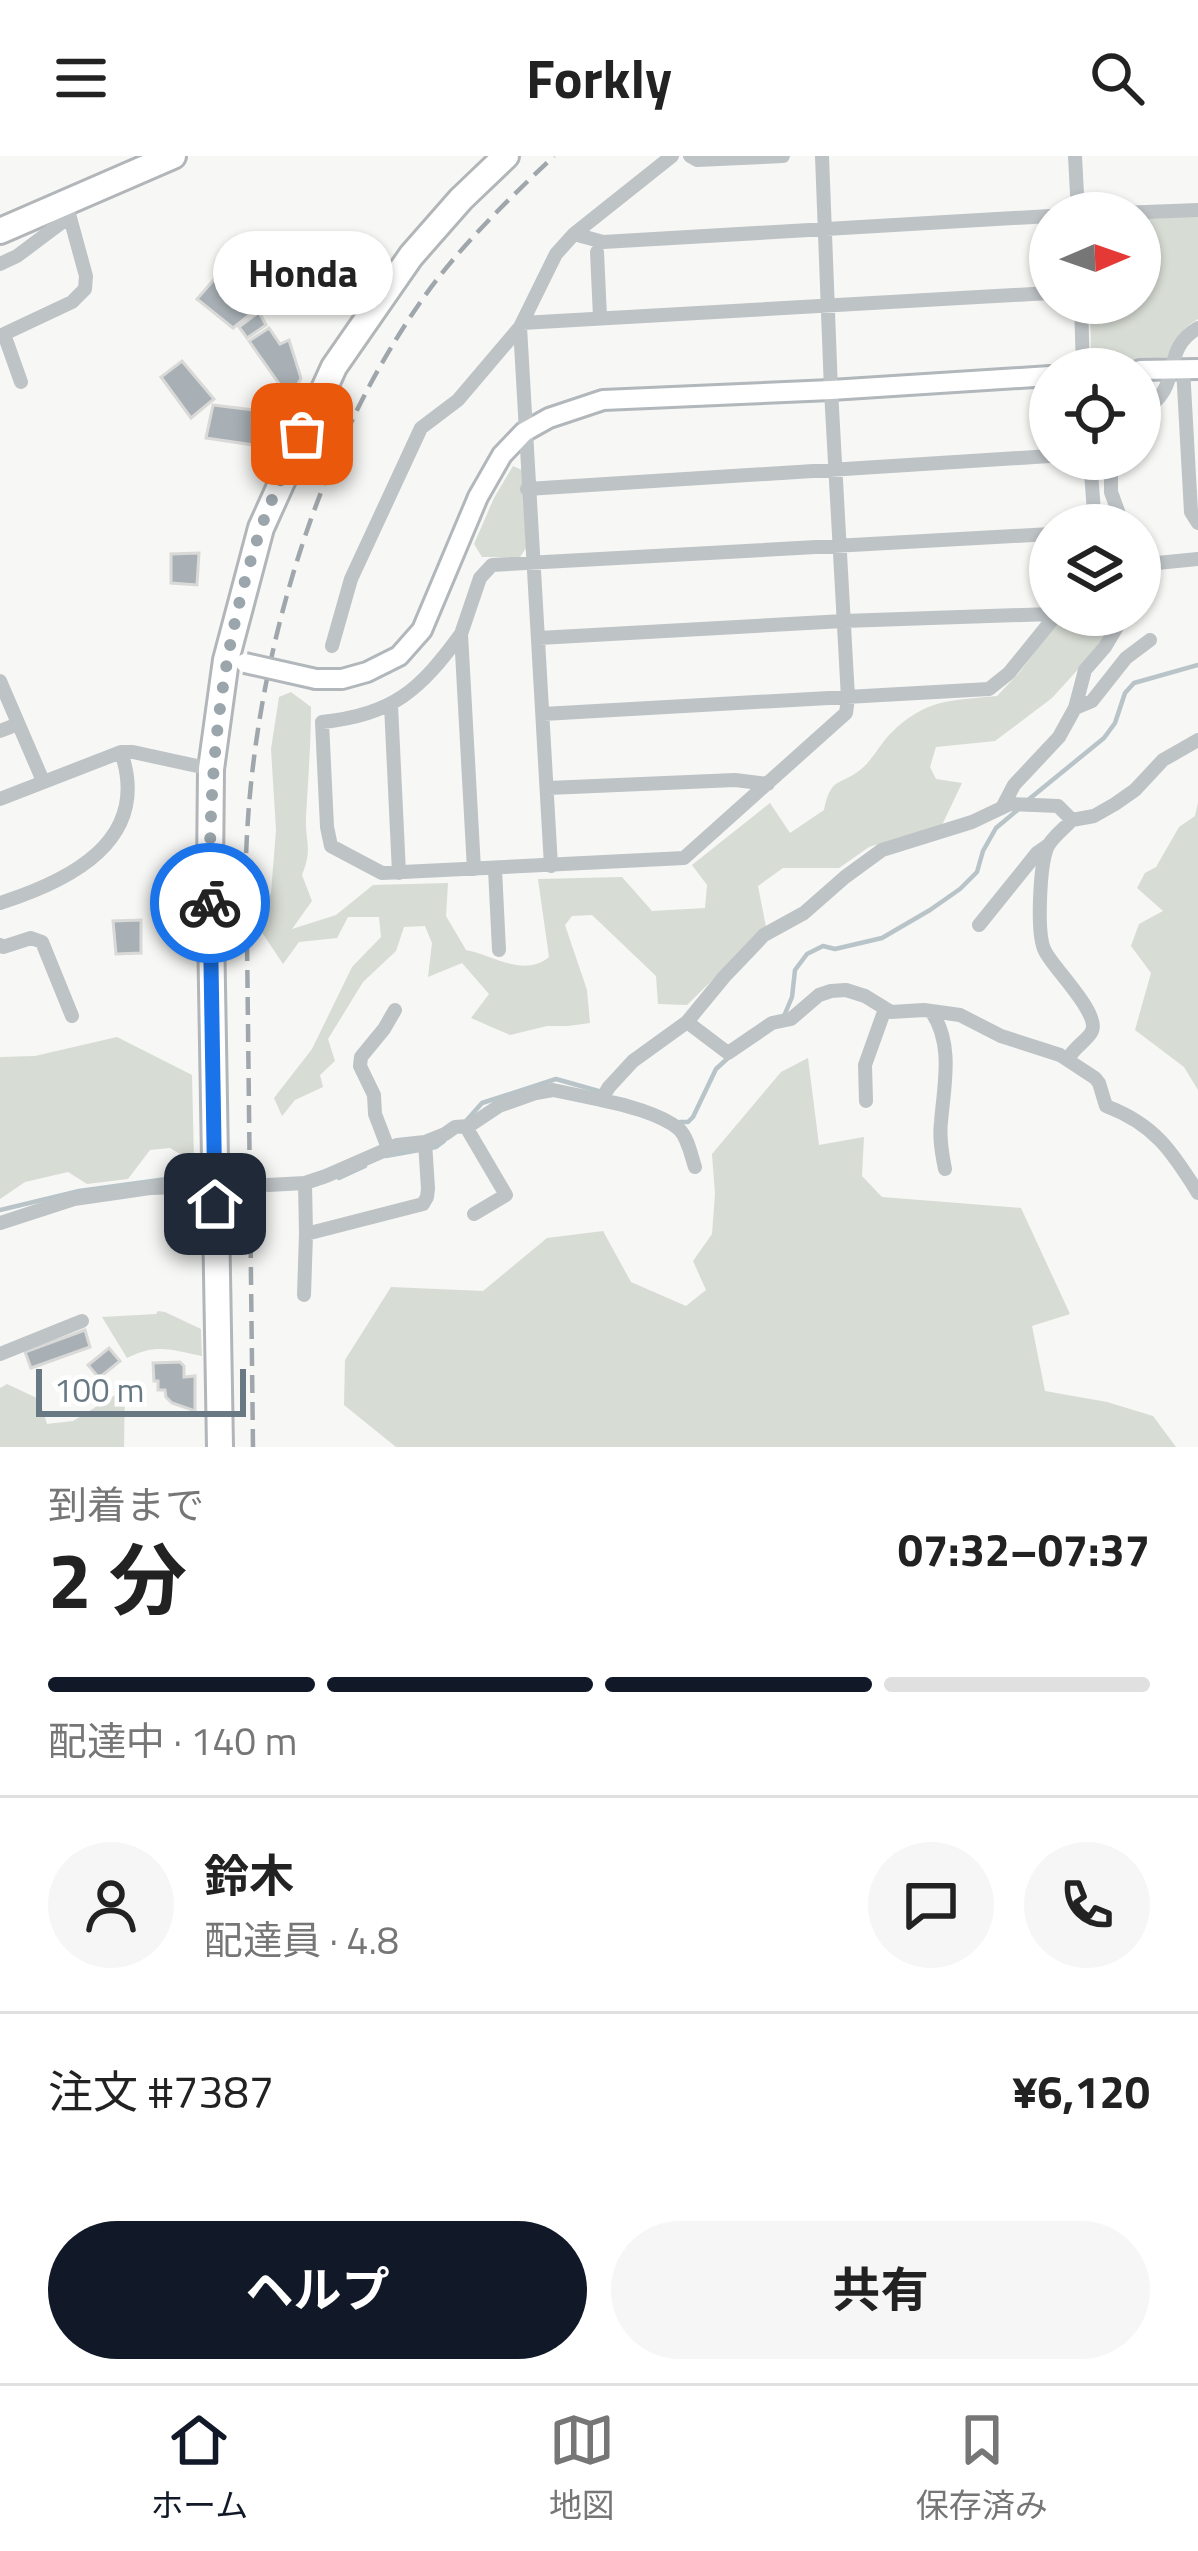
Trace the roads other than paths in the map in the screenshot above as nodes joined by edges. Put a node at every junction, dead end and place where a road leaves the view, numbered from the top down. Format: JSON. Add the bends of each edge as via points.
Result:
{"nodes":[{"id":1,"x":173,"y":156,"type":"edge"},
{"id":2,"x":506,"y":156,"type":"edge"},
{"id":3,"x":672,"y":156,"type":"edge"},
{"id":4,"x":691,"y":156,"type":"edge"},
{"id":5,"x":783,"y":156,"type":"edge"},
{"id":6,"x":823,"y":156,"type":"edge"},
{"id":7,"x":1075,"y":156,"type":"edge"},
{"id":8,"x":1077,"y":192,"type":"edge"},
{"id":9,"x":68,"y":210,"type":"junction"},
{"id":10,"x":1198,"y":210,"type":"edge"},
{"id":11,"x":1161,"y":211,"type":"edge"},
{"id":12,"x":1029,"y":217,"type":"edge"},
{"id":13,"x":824,"y":230,"type":"junction"},
{"id":14,"x":0,"y":231,"type":"edge"},
{"id":15,"x":574,"y":234,"type":"junction"},
{"id":16,"x":597,"y":252,"type":"dead end"},
{"id":17,"x":0,"y":264,"type":"edge"},
{"id":18,"x":1029,"y":294,"type":"edge"},
{"id":19,"x":827,"y":304,"type":"junction"},
{"id":20,"x":600,"y":317,"type":"junction"},
{"id":21,"x":521,"y":325,"type":"junction"},
{"id":22,"x":1198,"y":328,"type":"edge"},
{"id":23,"x":1184,"y":369,"type":"edge"},
{"id":24,"x":1029,"y":377,"type":"edge"},
{"id":25,"x":21,"y":382,"type":"dead end"},
{"id":26,"x":831,"y":390,"type":"junction"},
{"id":27,"x":1161,"y":398,"type":"edge"},
{"id":28,"x":524,"y":432,"type":"junction"},
{"id":29,"x":1193,"y":449,"type":"edge"},
{"id":30,"x":1029,"y":457,"type":"edge"},
{"id":31,"x":835,"y":470,"type":"junction"},
{"id":32,"x":527,"y":489,"type":"junction"},
{"id":33,"x":1198,"y":523,"type":"edge"},
{"id":34,"x":1029,"y":535,"type":"edge"},
{"id":35,"x":840,"y":545,"type":"junction"},
{"id":36,"x":1198,"y":559,"type":"edge"},
{"id":37,"x":533,"y":563,"type":"junction"},
{"id":38,"x":1161,"y":563,"type":"edge"},
{"id":39,"x":1029,"y":615,"type":"edge"},
{"id":40,"x":844,"y":621,"type":"junction"},
{"id":41,"x":461,"y":634,"type":"junction"},
{"id":42,"x":1037,"y":636,"type":"edge"},
{"id":43,"x":1112,"y":636,"type":"edge"},
{"id":44,"x":538,"y":638,"type":"junction"},
{"id":45,"x":1150,"y":640,"type":"dead end"},
{"id":46,"x":332,"y":646,"type":"dead end"},
{"id":47,"x":236,"y":661,"type":"junction"},
{"id":48,"x":0,"y":681,"type":"edge"},
{"id":49,"x":848,"y":698,"type":"junction"},
{"id":50,"x":391,"y":705,"type":"junction"},
{"id":51,"x":1075,"y":708,"type":"junction"},
{"id":52,"x":543,"y":714,"type":"junction"},
{"id":53,"x":18,"y":724,"type":"junction"},
{"id":54,"x":0,"y":731,"type":"edge"},
{"id":55,"x":1198,"y":740,"type":"edge"},
{"id":56,"x":121,"y":752,"type":"junction"},
{"id":57,"x":212,"y":770,"type":"junction"},
{"id":58,"x":43,"y":781,"type":"junction"},
{"id":59,"x":768,"y":784,"type":"junction"},
{"id":60,"x":548,"y":788,"type":"junction"},
{"id":61,"x":0,"y":799,"type":"edge"},
{"id":62,"x":1006,"y":805,"type":"junction"},
{"id":63,"x":1072,"y":820,"type":"junction"},
{"id":64,"x":1047,"y":846,"type":"junction"},
{"id":65,"x":551,"y":866,"type":"junction"},
{"id":66,"x":495,"y":868,"type":"junction"},
{"id":67,"x":474,"y":869,"type":"junction"},
{"id":68,"x":399,"y":873,"type":"junction"},
{"id":69,"x":0,"y":904,"type":"edge"},
{"id":70,"x":979,"y":925,"type":"dead end"},
{"id":71,"x":0,"y":945,"type":"edge"},
{"id":72,"x":499,"y":950,"type":"dead end"},
{"id":73,"x":885,"y":1009,"type":"junction"},
{"id":74,"x":395,"y":1010,"type":"dead end"},
{"id":75,"x":932,"y":1011,"type":"junction"},
{"id":76,"x":72,"y":1016,"type":"dead end"},
{"id":77,"x":688,"y":1022,"type":"junction"},
{"id":78,"x":1068,"y":1059,"type":"junction"},
{"id":79,"x":601,"y":1100,"type":"junction"},
{"id":80,"x":866,"y":1101,"type":"dead end"},
{"id":81,"x":462,"y":1126,"type":"junction"},
{"id":82,"x":388,"y":1148,"type":"junction"},
{"id":83,"x":426,"y":1148,"type":"junction"},
{"id":84,"x":695,"y":1167,"type":"dead end"},
{"id":85,"x":945,"y":1169,"type":"dead end"},
{"id":86,"x":305,"y":1183,"type":"junction"},
{"id":87,"x":268,"y":1185,"type":"tunnel mouth"},
{"id":88,"x":183,"y":1187,"type":"tunnel mouth"},
{"id":89,"x":1198,"y":1193,"type":"edge"},
{"id":90,"x":474,"y":1214,"type":"dead end"},
{"id":91,"x":0,"y":1223,"type":"edge"},
{"id":92,"x":305,"y":1234,"type":"junction"},
{"id":93,"x":304,"y":1295,"type":"dead end"},
{"id":94,"x":82,"y":1322,"type":"dead end"},
{"id":95,"x":0,"y":1354,"type":"edge"},
{"id":96,"x":220,"y":1447,"type":"edge"}],
"edges":[{"from":1,"to":9,"type":"highway"},
{"from":2,"to":47,"type":"highway","via":[[411,256],[334,367],[261,528]]},
{"from":3,"to":15,"type":"street"},
{"from":4,"to":5,"type":"street"},
{"from":6,"to":13,"type":"street"},
{"from":7,"to":8,"type":"street"},
{"from":9,"to":14,"type":"highway"},
{"from":9,"to":17,"type":"street"},
{"from":9,"to":25,"type":"street","via":[[85,289],[4,334]]},
{"from":10,"to":11,"type":"street"},
{"from":12,"to":13,"type":"street"},
{"from":13,"to":15,"type":"street","via":[[603,242]]},
{"from":13,"to":19,"type":"street"},
{"from":15,"to":21,"type":"street"},
{"from":16,"to":20,"type":"street"},
{"from":18,"to":19,"type":"street"},
{"from":19,"to":20,"type":"street"},
{"from":19,"to":26,"type":"street"},
{"from":20,"to":21,"type":"street"},
{"from":21,"to":28,"type":"street"},
{"from":21,"to":46,"type":"street","via":[[458,400],[422,428],[351,579]]},
{"from":22,"to":23,"type":"street","via":[[1179,344]]},
{"from":23,"to":27,"type":"street"},
{"from":23,"to":29,"type":"street"},
{"from":24,"to":26,"type":"street"},
{"from":26,"to":28,"type":"street","via":[[603,400]]},
{"from":26,"to":31,"type":"street"},
{"from":28,"to":32,"type":"street"},
{"from":28,"to":47,"type":"street","bridge":true,"via":[[478,497],[422,630],[399,656],[367,672],[316,680]]},
{"from":29,"to":33,"type":"street","via":[[1191,512]]},
{"from":30,"to":31,"type":"street"},
{"from":31,"to":32,"type":"street"},
{"from":31,"to":35,"type":"street"},
{"from":32,"to":37,"type":"street"},
{"from":34,"to":35,"type":"street"},
{"from":35,"to":37,"type":"street"},
{"from":35,"to":40,"type":"street"},
{"from":36,"to":38,"type":"street"},
{"from":37,"to":41,"type":"street","via":[[493,565],[480,578]]},
{"from":37,"to":44,"type":"street"},
{"from":39,"to":40,"type":"street"},
{"from":40,"to":44,"type":"street"},
{"from":40,"to":49,"type":"street"},
{"from":41,"to":50,"type":"street","via":[[429,676]]},
{"from":41,"to":67,"type":"street"},
{"from":42,"to":49,"type":"street","via":[[989,689]]},
{"from":43,"to":51,"type":"street","via":[[1085,670]]},
{"from":44,"to":52,"type":"street"},
{"from":45,"to":51,"type":"street"},
{"from":47,"to":57,"type":"highway"},
{"from":48,"to":53,"type":"street"},
{"from":49,"to":52,"type":"street"},
{"from":49,"to":59,"type":"street","via":[[846,713]]},
{"from":50,"to":68,"type":"street"},
{"from":50,"to":68,"type":"street","via":[[322,722],[326,827],[346,856]]},
{"from":51,"to":62,"type":"street"},
{"from":52,"to":60,"type":"street"},
{"from":53,"to":54,"type":"street"},
{"from":53,"to":58,"type":"street"},
{"from":55,"to":63,"type":"street","via":[[1115,804]]},
{"from":56,"to":57,"type":"street"},
{"from":56,"to":58,"type":"street"},
{"from":56,"to":69,"type":"street","via":[[126,808],[113,838],[74,872]]},
{"from":57,"to":96,"type":"highway"},
{"from":58,"to":61,"type":"street"},
{"from":59,"to":60,"type":"street"},
{"from":59,"to":65,"type":"street","via":[[684,858]]},
{"from":60,"to":65,"type":"street"},
{"from":62,"to":63,"type":"street","via":[[1058,806]]},
{"from":62,"to":77,"type":"street","via":[[882,850],[764,935]]},
{"from":63,"to":64,"type":"street"},
{"from":64,"to":70,"type":"street"},
{"from":64,"to":78,"type":"street","via":[[1040,939],[1094,1023]]},
{"from":65,"to":66,"type":"street"},
{"from":66,"to":67,"type":"street"},
{"from":66,"to":72,"type":"street"},
{"from":67,"to":68,"type":"street"},
{"from":71,"to":76,"type":"street","via":[[42,942]]},
{"from":73,"to":75,"type":"street"},
{"from":73,"to":77,"type":"street","via":[[865,996],[831,991],[728,1053]]},
{"from":73,"to":80,"type":"street","via":[[865,1065]]},
{"from":74,"to":82,"type":"street","via":[[360,1066]]},
{"from":75,"to":78,"type":"street"},
{"from":75,"to":85,"type":"street","via":[[947,1075]]},
{"from":77,"to":79,"type":"street","via":[[633,1061]]},
{"from":78,"to":89,"type":"street","via":[[1100,1083],[1106,1106],[1152,1131]]},
{"from":79,"to":81,"type":"street","via":[[536,1093]]},
{"from":79,"to":84,"type":"street","via":[[678,1129]]},
{"from":81,"to":83,"type":"street"},
{"from":81,"to":90,"type":"street","via":[[506,1195]]},
{"from":82,"to":83,"type":"street"},
{"from":82,"to":86,"type":"street"},
{"from":83,"to":92,"type":"street","via":[[423,1204]]},
{"from":86,"to":87,"type":"street"},
{"from":86,"to":92,"type":"street"},
{"from":88,"to":91,"type":"street","via":[[74,1199]]},
{"from":92,"to":93,"type":"street"},
{"from":94,"to":95,"type":"street"}]}
